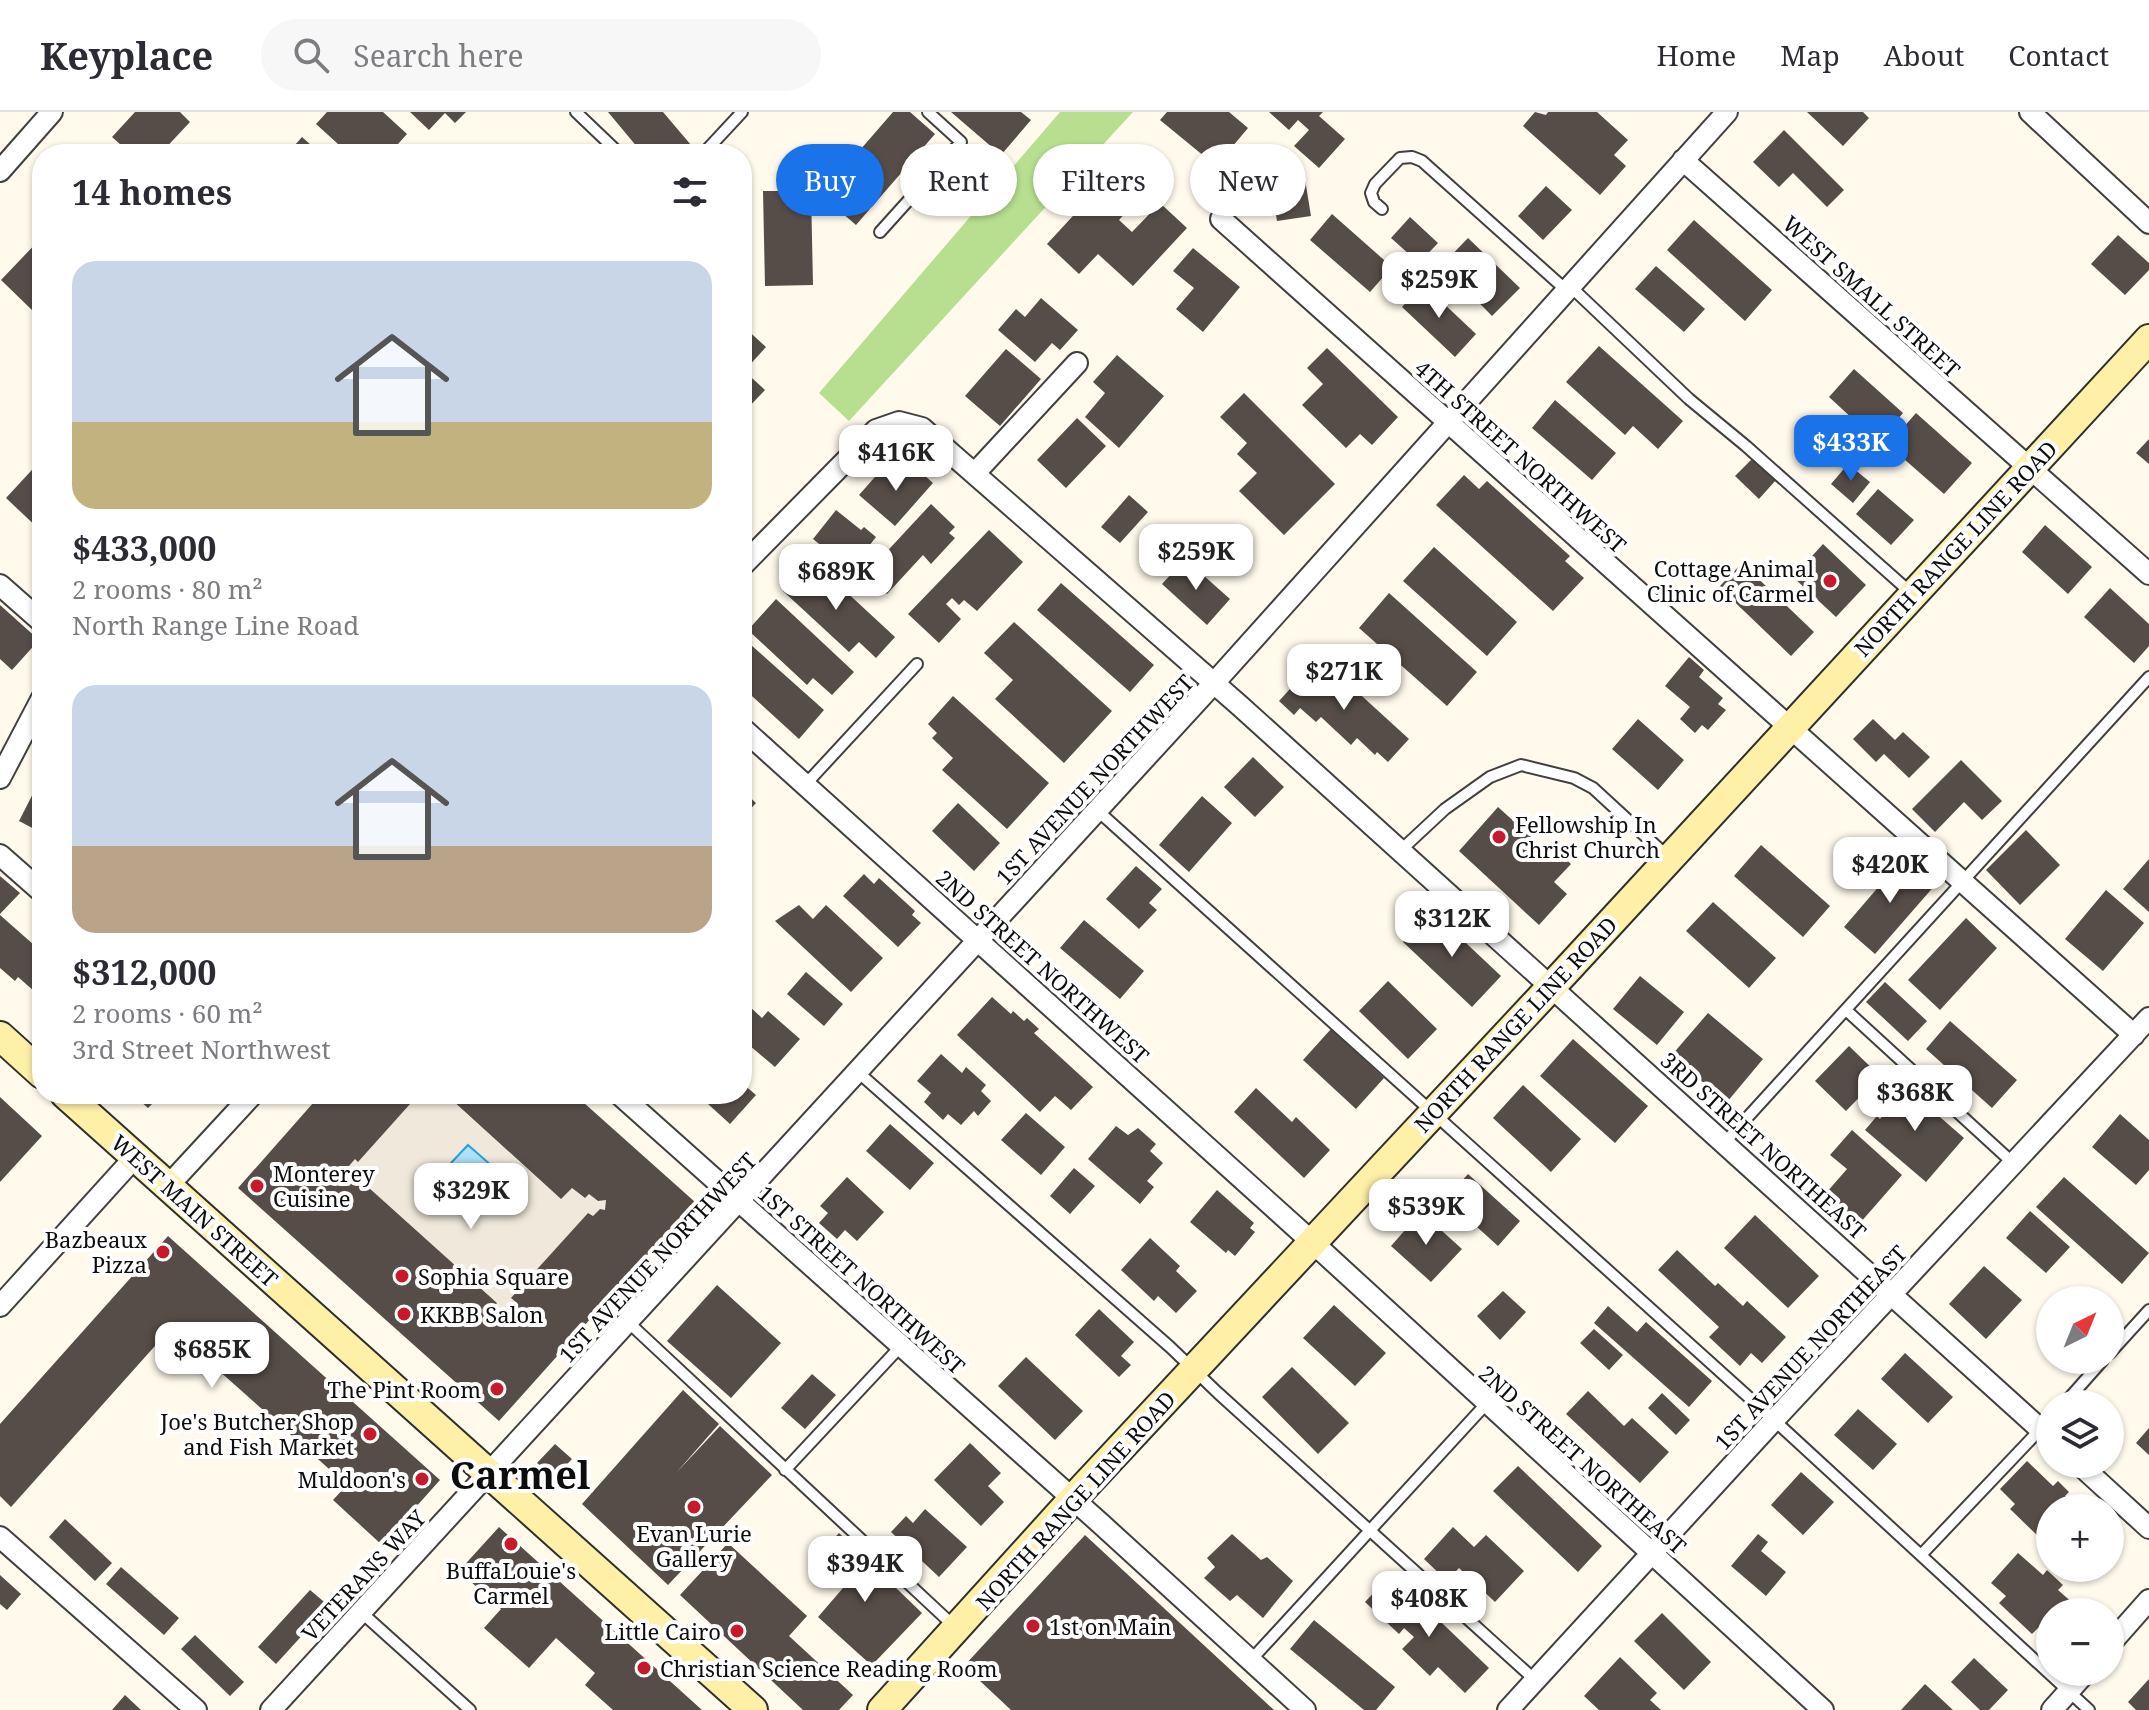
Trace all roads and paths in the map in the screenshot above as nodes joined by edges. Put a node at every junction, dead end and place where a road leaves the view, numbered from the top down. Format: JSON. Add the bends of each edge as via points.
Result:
{"nodes":[{"id":1,"x":52,"y":112,"type":"edge"},
{"id":2,"x":576,"y":112,"type":"edge"},
{"id":3,"x":742,"y":112,"type":"edge"},
{"id":4,"x":928,"y":112,"type":"edge"},
{"id":5,"x":1727,"y":112,"type":"edge"},
{"id":6,"x":2030,"y":112,"type":"edge"},
{"id":7,"x":610,"y":144,"type":"edge"},
{"id":8,"x":712,"y":144,"type":"edge"},
{"id":9,"x":1683,"y":160,"type":"junction"},
{"id":10,"x":0,"y":171,"type":"edge"},
{"id":11,"x":1382,"y":209,"type":"dead end"},
{"id":12,"x":1221,"y":219,"type":"dead end"},
{"id":13,"x":2149,"y":223,"type":"edge"},
{"id":14,"x":880,"y":232,"type":"dead end"},
{"id":15,"x":1568,"y":288,"type":"junction"},
{"id":16,"x":2149,"y":339,"type":"edge"},
{"id":17,"x":1077,"y":363,"type":"dead end"},
{"id":18,"x":1447,"y":422,"type":"junction"},
{"id":19,"x":2030,"y":468,"type":"junction"},
{"id":20,"x":975,"y":473,"type":"junction"},
{"id":21,"x":752,"y":556,"type":"edge"},
{"id":22,"x":2149,"y":574,"type":"edge"},
{"id":23,"x":0,"y":585,"type":"edge"},
{"id":24,"x":1913,"y":595,"type":"junction"},
{"id":25,"x":32,"y":613,"type":"edge"},
{"id":26,"x":917,"y":664,"type":"dead end"},
{"id":27,"x":2149,"y":677,"type":"edge"},
{"id":28,"x":1214,"y":683,"type":"junction"},
{"id":29,"x":32,"y":717,"type":"edge"},
{"id":30,"x":1790,"y":728,"type":"junction"},
{"id":31,"x":752,"y":737,"type":"edge"},
{"id":32,"x":0,"y":778,"type":"edge"},
{"id":33,"x":805,"y":785,"type":"junction"},
{"id":34,"x":1098,"y":811,"type":"junction"},
{"id":35,"x":1401,"y":850,"type":"junction"},
{"id":36,"x":0,"y":855,"type":"edge"},
{"id":37,"x":1669,"y":858,"type":"junction"},
{"id":38,"x":32,"y":876,"type":"edge"},
{"id":39,"x":1964,"y":882,"type":"junction"},
{"id":40,"x":978,"y":940,"type":"junction"},
{"id":41,"x":1552,"y":986,"type":"junction"},
{"id":42,"x":1846,"y":1010,"type":"junction"},
{"id":43,"x":2149,"y":1018,"type":"edge"},
{"id":44,"x":2134,"y":1035,"type":"junction"},
{"id":45,"x":0,"y":1036,"type":"edge"},
{"id":46,"x":32,"y":1065,"type":"edge"},
{"id":47,"x":859,"y":1073,"type":"junction"},
{"id":48,"x":76,"y":1104,"type":"edge"},
{"id":49,"x":244,"y":1104,"type":"edge"},
{"id":50,"x":630,"y":1104,"type":"edge"},
{"id":51,"x":1433,"y":1113,"type":"junction"},
{"id":52,"x":1725,"y":1142,"type":"junction"},
{"id":53,"x":135,"y":1157,"type":"junction"},
{"id":54,"x":2013,"y":1163,"type":"junction"},
{"id":55,"x":168,"y":1186,"type":"junction"},
{"id":56,"x":740,"y":1201,"type":"junction"},
{"id":57,"x":1311,"y":1241,"type":"junction"},
{"id":58,"x":1892,"y":1293,"type":"junction"},
{"id":59,"x":0,"y":1306,"type":"edge"},
{"id":60,"x":2149,"y":1310,"type":"edge"},
{"id":61,"x":628,"y":1322,"type":"junction"},
{"id":62,"x":2124,"y":1338,"type":"edge"},
{"id":63,"x":900,"y":1347,"type":"junction"},
{"id":64,"x":1194,"y":1369,"type":"junction"},
{"id":65,"x":2091,"y":1374,"type":"edge"},
{"id":66,"x":2076,"y":1390,"type":"edge"},
{"id":67,"x":1486,"y":1404,"type":"junction"},
{"id":68,"x":2036,"y":1419,"type":"edge"},
{"id":69,"x":1774,"y":1420,"type":"junction"},
{"id":70,"x":2036,"y":1440,"type":"edge"},
{"id":71,"x":785,"y":1470,"type":"junction"},
{"id":72,"x":491,"y":1473,"type":"junction"},
{"id":73,"x":2094,"y":1478,"type":"edge"},
{"id":74,"x":1072,"y":1500,"type":"junction"},
{"id":75,"x":2149,"y":1528,"type":"edge"},
{"id":76,"x":1370,"y":1530,"type":"junction"},
{"id":77,"x":0,"y":1537,"type":"edge"},
{"id":78,"x":1652,"y":1554,"type":"junction"},
{"id":79,"x":1921,"y":1555,"type":"junction"},
{"id":80,"x":2149,"y":1600,"type":"edge"},
{"id":81,"x":361,"y":1612,"type":"junction"},
{"id":82,"x":2124,"y":1628,"type":"edge"},
{"id":83,"x":957,"y":1630,"type":"junction"},
{"id":84,"x":1251,"y":1660,"type":"junction"},
{"id":85,"x":1535,"y":1680,"type":"junction"},
{"id":86,"x":2073,"y":1686,"type":"edge"},
{"id":87,"x":2069,"y":1691,"type":"junction"},
{"id":88,"x":196,"y":1710,"type":"edge"},
{"id":89,"x":271,"y":1710,"type":"edge"},
{"id":90,"x":470,"y":1710,"type":"edge"},
{"id":91,"x":753,"y":1710,"type":"edge"},
{"id":92,"x":882,"y":1710,"type":"edge"},
{"id":93,"x":1305,"y":1710,"type":"edge"},
{"id":94,"x":1508,"y":1710,"type":"edge"},
{"id":95,"x":1823,"y":1710,"type":"edge"},
{"id":96,"x":2052,"y":1710,"type":"edge"},
{"id":97,"x":2089,"y":1710,"type":"edge"}],
"edges":[{"from":1,"to":10,"type":"street"},
{"from":2,"to":7,"type":"lane"},
{"from":3,"to":8,"type":"lane"},
{"from":4,"to":14,"type":"lane","via":[[961,142]]},
{"from":5,"to":9,"type":"street","name":"1ST AVENUE NORTHWEST"},
{"from":6,"to":13,"type":"street"},
{"from":9,"to":15,"type":"street","name":"1ST AVENUE NORTHWEST"},
{"from":9,"to":19,"type":"street","name":"WEST SMALL STREET"},
{"from":11,"to":15,"type":"lane","via":[[1371,193],[1375,184],[1400,158],[1422,161]]},
{"from":12,"to":18,"type":"street","name":"4TH STREET NORTHWEST"},
{"from":15,"to":18,"type":"street","name":"1ST AVENUE NORTHWEST"},
{"from":15,"to":24,"type":"lane"},
{"from":16,"to":19,"type":"main road","name":"NORTH RANGE LINE ROAD"},
{"from":17,"to":20,"type":"street"},
{"from":18,"to":28,"type":"street","name":"1ST AVENUE NORTHWEST"},
{"from":18,"to":30,"type":"street","name":"4TH STREET NORTHWEST"},
{"from":19,"to":22,"type":"street","name":"WEST SMALL STREET"},
{"from":19,"to":24,"type":"main road","name":"NORTH RANGE LINE ROAD"},
{"from":20,"to":21,"type":"street","name":"3RD STREET NORTHEAST","via":[[922,428],[899,422],[876,430]]},
{"from":20,"to":28,"type":"street","name":"3RD STREET NORTHEAST"},
{"from":23,"to":25,"type":"street"},
{"from":24,"to":30,"type":"main road","name":"NORTH RANGE LINE ROAD"},
{"from":26,"to":33,"type":"lane"},
{"from":27,"to":39,"type":"lane"},
{"from":28,"to":34,"type":"street","name":"1ST AVENUE NORTHWEST"},
{"from":28,"to":35,"type":"street","name":"3RD STREET NORTHEAST"},
{"from":29,"to":32,"type":"street"},
{"from":30,"to":37,"type":"main road","name":"NORTH RANGE LINE ROAD"},
{"from":30,"to":39,"type":"street","name":"4TH STREET NORTHWEST"},
{"from":31,"to":33,"type":"street","name":"2ND STREET NORTHWEST"},
{"from":33,"to":40,"type":"street","name":"2ND STREET NORTHWEST"},
{"from":34,"to":40,"type":"street","name":"1ST AVENUE NORTHWEST"},
{"from":34,"to":51,"type":"lane"},
{"from":35,"to":37,"type":"lane","via":[[1456,801],[1490,777],[1521,765],[1593,788]]},
{"from":35,"to":41,"type":"street","name":"3RD STREET NORTHEAST"},
{"from":36,"to":38,"type":"street"},
{"from":37,"to":41,"type":"main road","name":"NORTH RANGE LINE ROAD"},
{"from":39,"to":42,"type":"lane"},
{"from":39,"to":44,"type":"street","name":"4TH STREET NORTHWEST"},
{"from":40,"to":47,"type":"street","name":"1ST AVENUE NORTHWEST"},
{"from":40,"to":57,"type":"street","name":"2ND STREET NORTHWEST"},
{"from":41,"to":51,"type":"main road","name":"NORTH RANGE LINE ROAD"},
{"from":41,"to":52,"type":"street","name":"3RD STREET NORTHEAST"},
{"from":42,"to":52,"type":"lane"},
{"from":42,"to":54,"type":"lane"},
{"from":43,"to":44,"type":"street","name":"1ST AVENUE NORTHEAST"},
{"from":44,"to":54,"type":"street","name":"1ST AVENUE NORTHEAST"},
{"from":45,"to":46,"type":"main road"},
{"from":47,"to":56,"type":"street","name":"1ST AVENUE NORTHWEST"},
{"from":47,"to":64,"type":"lane"},
{"from":48,"to":53,"type":"main road","name":"WEST MAIN STREET"},
{"from":49,"to":55,"type":"street"},
{"from":50,"to":56,"type":"street","name":"1ST STREET NORTHWEST"},
{"from":51,"to":57,"type":"main road","name":"NORTH RANGE LINE ROAD"},
{"from":51,"to":69,"type":"lane"},
{"from":52,"to":58,"type":"street","name":"3RD STREET NORTHEAST"},
{"from":53,"to":55,"type":"main road","name":"WEST MAIN STREET"},
{"from":53,"to":59,"type":"street"},
{"from":54,"to":58,"type":"street","name":"1ST AVENUE NORTHEAST"},
{"from":55,"to":72,"type":"main road","name":"WEST MAIN STREET"},
{"from":56,"to":61,"type":"street","name":"1ST AVENUE NORTHWEST"},
{"from":56,"to":63,"type":"street","name":"1ST STREET NORTHWEST"},
{"from":57,"to":64,"type":"main road","name":"NORTH RANGE LINE ROAD"},
{"from":57,"to":67,"type":"street","name":"2ND STREET NORTHEAST"},
{"from":58,"to":68,"type":"street","name":"3RD STREET NORTHEAST"},
{"from":58,"to":69,"type":"street","name":"1ST AVENUE NORTHEAST"},
{"from":60,"to":62,"type":"lane"},
{"from":61,"to":71,"type":"lane"},
{"from":61,"to":72,"type":"street","name":"1ST AVENUE NORTHWEST"},
{"from":63,"to":71,"type":"lane"},
{"from":63,"to":74,"type":"street","name":"1ST STREET NORTHWEST"},
{"from":64,"to":74,"type":"main road","name":"NORTH RANGE LINE ROAD"},
{"from":64,"to":76,"type":"lane"},
{"from":65,"to":66,"type":"lane"},
{"from":67,"to":76,"type":"lane"},
{"from":67,"to":78,"type":"street","name":"2ND STREET NORTHEAST"},
{"from":69,"to":78,"type":"street","name":"1ST AVENUE NORTHEAST"},
{"from":69,"to":79,"type":"lane"},
{"from":70,"to":79,"type":"lane"},
{"from":71,"to":83,"type":"lane"},
{"from":72,"to":81,"type":"street","name":"VETERANS WAY"},
{"from":72,"to":91,"type":"main road","name":"WEST MAIN STREET"},
{"from":73,"to":75,"type":"street"},
{"from":74,"to":83,"type":"main road","name":"NORTH RANGE LINE ROAD"},
{"from":74,"to":84,"type":"street","name":"1ST STREET NORTHWEST"},
{"from":76,"to":84,"type":"lane"},
{"from":76,"to":85,"type":"lane"},
{"from":77,"to":88,"type":"street"},
{"from":78,"to":85,"type":"street","name":"1ST AVENUE NORTHEAST"},
{"from":78,"to":95,"type":"street","name":"2ND STREET NORTHEAST"},
{"from":79,"to":87,"type":"lane"},
{"from":80,"to":82,"type":"street"},
{"from":81,"to":89,"type":"street","name":"VETERANS WAY"},
{"from":81,"to":90,"type":"lane"},
{"from":83,"to":92,"type":"main road","name":"NORTH RANGE LINE ROAD"},
{"from":84,"to":93,"type":"street","name":"1ST STREET NORTHWEST"},
{"from":85,"to":94,"type":"street","name":"1ST AVENUE NORTHEAST"},
{"from":86,"to":87,"type":"street"},
{"from":87,"to":96,"type":"street"},
{"from":87,"to":97,"type":"lane"}]}
